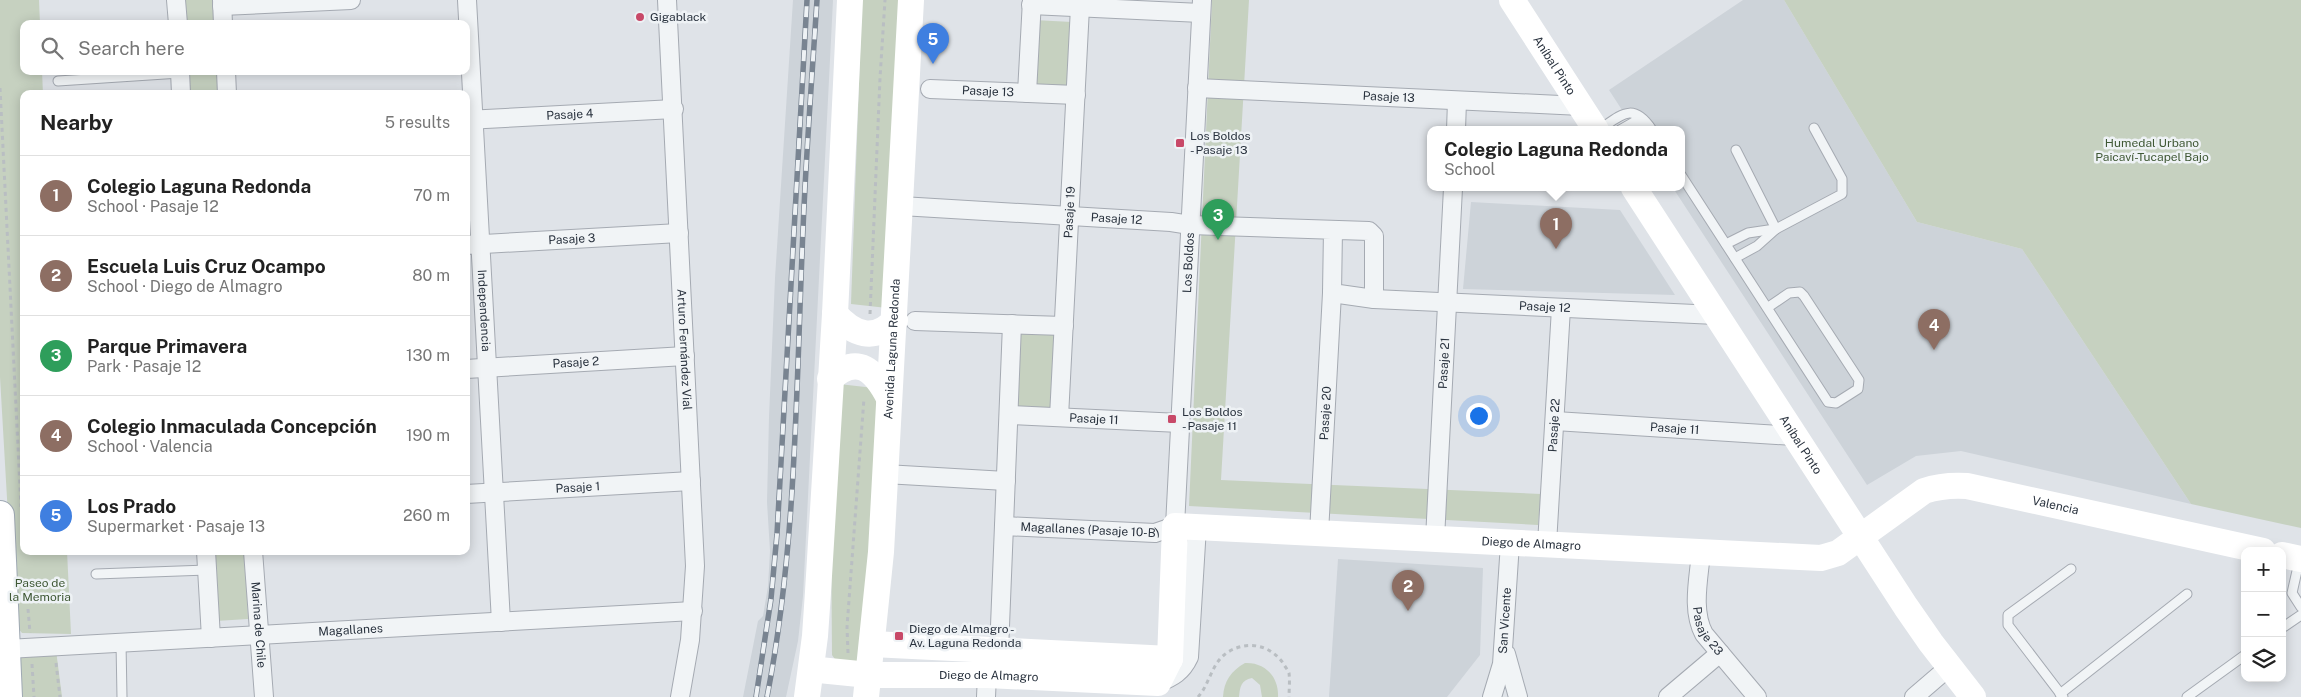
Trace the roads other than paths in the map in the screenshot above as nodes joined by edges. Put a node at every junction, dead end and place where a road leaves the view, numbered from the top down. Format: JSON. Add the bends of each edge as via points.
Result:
{"nodes":[{"id":1,"x":176,"y":0,"type":"edge"},
{"id":2,"x":351,"y":0,"type":"edge"},
{"id":3,"x":467,"y":0,"type":"edge"},
{"id":4,"x":667,"y":0,"type":"edge"},
{"id":5,"x":850,"y":0,"type":"edge"},
{"id":6,"x":911,"y":0,"type":"edge"},
{"id":7,"x":1512,"y":0,"type":"edge"},
{"id":8,"x":222,"y":3,"type":"edge"},
{"id":9,"x":1032,"y":3,"type":"edge"},
{"id":10,"x":1201,"y":6,"type":"edge"},
{"id":11,"x":1080,"y":8,"type":"junction"},
{"id":12,"x":178,"y":20,"type":"edge"},
{"id":13,"x":224,"y":20,"type":"edge"},
{"id":14,"x":468,"y":20,"type":"edge"},
{"id":15,"x":134,"y":75,"type":"edge"},
{"id":16,"x":180,"y":75,"type":"edge"},
{"id":17,"x":226,"y":75,"type":"edge"},
{"id":18,"x":469,"y":75,"type":"edge"},
{"id":19,"x":58,"y":80,"type":"dead end"},
{"id":20,"x":1197,"y":88,"type":"junction"},
{"id":21,"x":930,"y":89,"type":"dead end"},
{"id":22,"x":181,"y":90,"type":"edge"},
{"id":23,"x":228,"y":90,"type":"edge"},
{"id":24,"x":469,"y":90,"type":"edge"},
{"id":25,"x":1027,"y":93,"type":"junction"},
{"id":26,"x":1076,"y":95,"type":"junction"},
{"id":27,"x":1458,"y":101,"type":"junction"},
{"id":28,"x":1581,"y":106,"type":"junction"},
{"id":29,"x":674,"y":109,"type":"junction"},
{"id":30,"x":470,"y":119,"type":"edge"},
{"id":31,"x":1456,"y":126,"type":"edge"},
{"id":32,"x":1595,"y":126,"type":"edge"},
{"id":33,"x":1604,"y":126,"type":"edge"},
{"id":34,"x":1627,"y":126,"type":"edge"},
{"id":35,"x":1645,"y":126,"type":"edge"},
{"id":36,"x":1649,"y":126,"type":"edge"},
{"id":37,"x":1814,"y":128,"type":"dead end"},
{"id":38,"x":1736,"y":150,"type":"dead end"},
{"id":39,"x":1685,"y":181,"type":"edge"},
{"id":40,"x":1453,"y":191,"type":"edge"},
{"id":41,"x":1636,"y":191,"type":"edge"},
{"id":42,"x":901,"y":206,"type":"junction"},
{"id":43,"x":1070,"y":215,"type":"junction"},
{"id":44,"x":1190,"y":224,"type":"junction"},
{"id":45,"x":1776,"y":229,"type":"junction"},
{"id":46,"x":1333,"y":230,"type":"junction"},
{"id":47,"x":678,"y":233,"type":"junction"},
{"id":48,"x":1726,"y":244,"type":"junction"},
{"id":49,"x":473,"y":245,"type":"edge"},
{"id":50,"x":1735,"y":258,"type":"junction"},
{"id":51,"x":1332,"y":293,"type":"junction"},
{"id":52,"x":1374,"y":299,"type":"junction"},
{"id":53,"x":1447,"y":302,"type":"junction"},
{"id":54,"x":1562,"y":308,"type":"junction"},
{"id":55,"x":1767,"y":308,"type":"junction"},
{"id":56,"x":835,"y":314,"type":"junction"},
{"id":57,"x":1716,"y":315,"type":"junction"},
{"id":58,"x":905,"y":321,"type":"junction"},
{"id":59,"x":1012,"y":324,"type":"junction"},
{"id":60,"x":1064,"y":326,"type":"junction"},
{"id":61,"x":685,"y":356,"type":"junction"},
{"id":62,"x":487,"y":368,"type":"junction"},
{"id":63,"x":470,"y":369,"type":"edge"},
{"id":64,"x":830,"y":379,"type":"junction"},
{"id":65,"x":889,"y":398,"type":"junction"},
{"id":66,"x":1009,"y":415,"type":"junction"},
{"id":67,"x":1059,"y":417,"type":"junction"},
{"id":68,"x":1555,"y":421,"type":"junction"},
{"id":69,"x":1180,"y":423,"type":"junction"},
{"id":70,"x":1794,"y":436,"type":"junction"},
{"id":71,"x":885,"y":474,"type":"junction"},
{"id":72,"x":1006,"y":481,"type":"junction"},
{"id":73,"x":691,"y":482,"type":"junction"},
{"id":74,"x":494,"y":493,"type":"junction"},
{"id":75,"x":470,"y":494,"type":"edge"},
{"id":76,"x":11,"y":514,"type":"edge"},
{"id":77,"x":1004,"y":526,"type":"junction"},
{"id":78,"x":1186,"y":527,"type":"junction"},
{"id":79,"x":1319,"y":533,"type":"junction"},
{"id":80,"x":1860,"y":536,"type":"junction"},
{"id":81,"x":1435,"y":539,"type":"junction"},
{"id":82,"x":1510,"y":543,"type":"junction"},
{"id":83,"x":1547,"y":544,"type":"junction"},
{"id":84,"x":2244,"y":547,"type":"edge"},
{"id":85,"x":1701,"y":552,"type":"junction"},
{"id":86,"x":206,"y":555,"type":"edge"},
{"id":87,"x":253,"y":555,"type":"edge"},
{"id":88,"x":2294,"y":558,"type":"edge"},
{"id":89,"x":2071,"y":569,"type":"dead end"},
{"id":90,"x":207,"y":570,"type":"junction"},
{"id":91,"x":96,"y":574,"type":"dead end"},
{"id":92,"x":2187,"y":594,"type":"dead end"},
{"id":93,"x":2301,"y":607,"type":"edge"},
{"id":94,"x":693,"y":611,"type":"junction"},
{"id":95,"x":2301,"y":615,"type":"edge"},
{"id":96,"x":501,"y":622,"type":"junction"},
{"id":97,"x":2286,"y":625,"type":"edge"},
{"id":98,"x":259,"y":635,"type":"junction"},
{"id":99,"x":815,"y":636,"type":"junction"},
{"id":100,"x":211,"y":638,"type":"junction"},
{"id":101,"x":121,"y":643,"type":"junction"},
{"id":102,"x":872,"y":644,"type":"junction"},
{"id":103,"x":1504,"y":646,"type":"junction"},
{"id":104,"x":13,"y":649,"type":"edge"},
{"id":105,"x":999,"y":651,"type":"junction"},
{"id":106,"x":1720,"y":653,"type":"junction"},
{"id":107,"x":2241,"y":658,"type":"edge"},
{"id":108,"x":1170,"y":659,"type":"junction"},
{"id":109,"x":1949,"y":667,"type":"junction"},
{"id":110,"x":819,"y":670,"type":"junction"},
{"id":111,"x":1158,"y":684,"type":"junction"},
{"id":112,"x":867,"y":686,"type":"edge"},
{"id":113,"x":986,"y":686,"type":"edge"},
{"id":114,"x":1093,"y":689,"type":"edge"},
{"id":115,"x":2062,"y":695,"type":"edge"},
{"id":116,"x":8,"y":697,"type":"edge"},
{"id":117,"x":122,"y":697,"type":"edge"},
{"id":118,"x":264,"y":697,"type":"edge"},
{"id":119,"x":680,"y":697,"type":"edge"},
{"id":120,"x":807,"y":697,"type":"edge"},
{"id":121,"x":824,"y":697,"type":"edge"},
{"id":122,"x":1492,"y":697,"type":"edge"},
{"id":123,"x":1518,"y":697,"type":"edge"},
{"id":124,"x":1668,"y":697,"type":"edge"},
{"id":125,"x":1757,"y":697,"type":"edge"},
{"id":126,"x":1914,"y":697,"type":"edge"},
{"id":127,"x":1973,"y":697,"type":"edge"},
{"id":128,"x":2187,"y":697,"type":"edge"}],
"edges":[{"from":1,"to":12,"type":"street"},
{"from":2,"to":8,"type":"street"},
{"from":3,"to":14,"type":"street","name":"Independencia"},
{"from":4,"to":29,"type":"street","name":"Arturo Fernández Vial"},
{"from":5,"to":56,"type":"street"},
{"from":6,"to":42,"type":"street","name":"Avenida Laguna Redonda"},
{"from":7,"to":28,"type":"street","name":"Aníbal Pinto"},
{"from":8,"to":13,"type":"street"},
{"from":9,"to":11,"type":"street"},
{"from":9,"to":25,"type":"street"},
{"from":10,"to":11,"type":"street"},
{"from":10,"to":20,"type":"street","name":"Los Boldos"},
{"from":11,"to":26,"type":"street","name":"Pasaje 19"},
{"from":15,"to":19,"type":"lane"},
{"from":16,"to":22,"type":"street"},
{"from":17,"to":23,"type":"street"},
{"from":18,"to":24,"type":"street","name":"Independencia"},
{"from":20,"to":27,"type":"street","name":"Pasaje 13"},
{"from":20,"to":44,"type":"street","name":"Los Boldos"},
{"from":21,"to":25,"type":"street","name":"Pasaje 13"},
{"from":25,"to":26,"type":"street","name":"Pasaje 13"},
{"from":26,"to":43,"type":"street","name":"Pasaje 19"},
{"from":27,"to":28,"type":"street","name":"Pasaje 13"},
{"from":27,"to":31,"type":"street"},
{"from":28,"to":32,"type":"street","name":"Aníbal Pinto"},
{"from":29,"to":30,"type":"street","name":"Pasaje 4"},
{"from":29,"to":47,"type":"street","name":"Arturo Fernández Vial"},
{"from":30,"to":49,"type":"street","name":"Independencia"},
{"from":33,"to":36,"type":"lane","via":[[1630,112]]},
{"from":34,"to":35,"type":"lane","via":[[1634,122]]},
{"from":37,"to":45,"type":"lane","via":[[1842,179],[1842,194]]},
{"from":38,"to":45,"type":"lane"},
{"from":39,"to":48,"type":"lane"},
{"from":40,"to":53,"type":"street","name":"Pasaje 21"},
{"from":41,"to":57,"type":"street","name":"Aníbal Pinto"},
{"from":42,"to":43,"type":"street","name":"Pasaje 12"},
{"from":42,"to":58,"type":"street","name":"Avenida Laguna Redonda"},
{"from":43,"to":44,"type":"street","name":"Pasaje 12"},
{"from":43,"to":60,"type":"street","name":"Pasaje 19"},
{"from":44,"to":46,"type":"street","name":"Pasaje 12"},
{"from":44,"to":69,"type":"street","name":"Los Boldos"},
{"from":45,"to":48,"type":"lane","via":[[1748,233]]},
{"from":45,"to":50,"type":"lane","via":[[1757,246]]},
{"from":46,"to":51,"type":"street"},
{"from":46,"to":52,"type":"street","name":"Pasaje 12","via":[[1369,230],[1374,236]]},
{"from":47,"to":49,"type":"street","name":"Pasaje 3"},
{"from":47,"to":61,"type":"street","name":"Arturo Fernández Vial"},
{"from":48,"to":50,"type":"lane"},
{"from":49,"to":62,"type":"street","name":"Independencia"},
{"from":50,"to":55,"type":"lane"},
{"from":51,"to":52,"type":"street","name":"Pasaje 12"},
{"from":51,"to":79,"type":"street","name":"Pasaje 20"},
{"from":52,"to":53,"type":"street","name":"Pasaje 12"},
{"from":53,"to":54,"type":"street","name":"Pasaje 12"},
{"from":53,"to":81,"type":"street","name":"Pasaje 21"},
{"from":54,"to":57,"type":"street","name":"Pasaje 12"},
{"from":54,"to":68,"type":"street","name":"Pasaje 22"},
{"from":55,"to":55,"type":"lane","via":[[1828,402],[1836,403],[1858,389],[1859,380],[1804,296],[1794,291]]},
{"from":56,"to":58,"type":"street","via":[[854,331],[869,334]]},
{"from":56,"to":64,"type":"street"},
{"from":57,"to":70,"type":"street","name":"Aníbal Pinto"},
{"from":58,"to":59,"type":"street"},
{"from":58,"to":65,"type":"street","name":"Avenida Laguna Redonda"},
{"from":59,"to":60,"type":"street"},
{"from":59,"to":66,"type":"street"},
{"from":60,"to":67,"type":"street","name":"Pasaje 19"},
{"from":61,"to":62,"type":"street","name":"Pasaje 2"},
{"from":61,"to":73,"type":"street","name":"Arturo Fernández Vial"},
{"from":62,"to":63,"type":"street","name":"Pasaje 2"},
{"from":62,"to":74,"type":"street","name":"Independencia"},
{"from":64,"to":65,"type":"street","via":[[846,368],[862,367],[876,375]]},
{"from":64,"to":99,"type":"street"},
{"from":65,"to":71,"type":"street","name":"Avenida Laguna Redonda"},
{"from":66,"to":67,"type":"street","name":"Pasaje 11"},
{"from":66,"to":72,"type":"street"},
{"from":67,"to":69,"type":"street","name":"Pasaje 11"},
{"from":68,"to":70,"type":"street","name":"Pasaje 11"},
{"from":68,"to":83,"type":"street","name":"Pasaje 22"},
{"from":69,"to":78,"type":"street","name":"Los Boldos"},
{"from":70,"to":80,"type":"street","name":"Aníbal Pinto"},
{"from":71,"to":72,"type":"street"},
{"from":71,"to":102,"type":"street","name":"Avenida Laguna Redonda","via":[[880,579]]},
{"from":72,"to":77,"type":"street"},
{"from":73,"to":74,"type":"street","name":"Pasaje 1"},
{"from":73,"to":94,"type":"street","name":"Arturo Fernández Vial","via":[[695,566]]},
{"from":74,"to":75,"type":"street","name":"Pasaje 1"},
{"from":74,"to":96,"type":"street","name":"Independencia"},
{"from":76,"to":104,"type":"main road"},
{"from":77,"to":78,"type":"street","name":"Magallanes (Pasaje 10-B)","via":[[1155,533]]},
{"from":77,"to":105,"type":"street"},
{"from":78,"to":79,"type":"street","name":"Diego de Almagro"},
{"from":78,"to":108,"type":"street"},
{"from":78,"to":111,"type":"street","via":[[1189,657],[1174,677]]},
{"from":79,"to":81,"type":"street","name":"Diego de Almagro"},
{"from":80,"to":84,"type":"street","name":"Valencia","via":[[1924,491],[1954,485]]},
{"from":80,"to":85,"type":"street","name":"Diego de Almagro","via":[[1826,558]]},
{"from":80,"to":109,"type":"street","name":"Aníbal Pinto"},
{"from":81,"to":82,"type":"street","name":"Diego de Almagro"},
{"from":82,"to":83,"type":"street","name":"Diego de Almagro"},
{"from":82,"to":103,"type":"street","name":"San Vicente"},
{"from":83,"to":85,"type":"street","name":"Diego de Almagro"},
{"from":85,"to":106,"type":"street","name":"Pasaje 23","via":[[1697,615],[1704,634]]},
{"from":86,"to":90,"type":"street"},
{"from":87,"to":98,"type":"street","name":"Marina de Chile"},
{"from":88,"to":93,"type":"lane","via":[[2292,593]]},
{"from":89,"to":115,"type":"lane","via":[[2008,615],[2007,620]]},
{"from":90,"to":91,"type":"lane"},
{"from":90,"to":100,"type":"street"},
{"from":92,"to":115,"type":"lane"},
{"from":94,"to":96,"type":"street","name":"Magallanes"},
{"from":94,"to":119,"type":"street","name":"Arturo Fernández Vial"},
{"from":95,"to":97,"type":"lane"},
{"from":96,"to":98,"type":"street","name":"Magallanes"},
{"from":98,"to":100,"type":"street","name":"Magallanes"},
{"from":98,"to":118,"type":"street","name":"Marina de Chile"},
{"from":99,"to":110,"type":"street"},
{"from":99,"to":120,"type":"street"},
{"from":100,"to":101,"type":"street","name":"Magallanes"},
{"from":101,"to":104,"type":"street","name":"Magallanes"},
{"from":101,"to":117,"type":"lane"},
{"from":102,"to":105,"type":"street","name":"Diego de Almagro"},
{"from":102,"to":112,"type":"street","name":"Avenida Laguna Redonda"},
{"from":103,"to":122,"type":"street","name":"San Vicente"},
{"from":103,"to":123,"type":"street"},
{"from":104,"to":116,"type":"main road"},
{"from":105,"to":108,"type":"street","name":"Diego de Almagro"},
{"from":106,"to":124,"type":"street"},
{"from":106,"to":125,"type":"street","name":"Pasaje 23"},
{"from":107,"to":128,"type":"lane"},
{"from":108,"to":111,"type":"street"},
{"from":109,"to":126,"type":"street"},
{"from":109,"to":127,"type":"street","name":"Aníbal Pinto"},
{"from":110,"to":112,"type":"street","name":"Diego de Almagro"},
{"from":110,"to":121,"type":"street"},
{"from":111,"to":114,"type":"street","name":"Diego de Almagro"},
{"from":112,"to":113,"type":"street","name":"Diego de Almagro"},
{"from":113,"to":114,"type":"street","name":"Diego de Almagro"}]}
